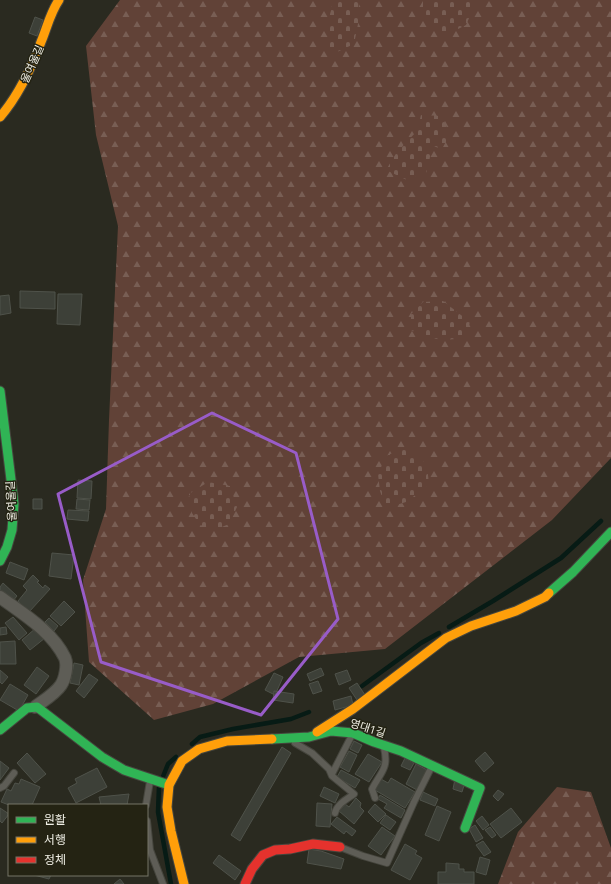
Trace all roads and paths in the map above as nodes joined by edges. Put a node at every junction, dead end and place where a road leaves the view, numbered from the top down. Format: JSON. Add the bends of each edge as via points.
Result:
{"nodes":[{"id":1,"x":56,"y":3,"type":"edge"},
{"id":2,"x":0,"y":117,"type":"edge"},
{"id":3,"x":0,"y":391,"type":"edge"},
{"id":4,"x":611,"y":532,"type":"edge"},
{"id":5,"x":0,"y":561,"type":"edge"},
{"id":6,"x":0,"y":597,"type":"edge"},
{"id":7,"x":35,"y":707,"type":"junction"},
{"id":8,"x":0,"y":730,"type":"edge"},
{"id":9,"x":353,"y":733,"type":"junction"},
{"id":10,"x":309,"y":737,"type":"junction"},
{"id":11,"x":288,"y":738,"type":"junction"},
{"id":12,"x":383,"y":745,"type":"junction"},
{"id":13,"x":432,"y":764,"type":"junction"},
{"id":14,"x":14,"y":773,"type":"dead end"},
{"id":15,"x":332,"y":774,"type":"junction"},
{"id":16,"x":151,"y":779,"type":"junction"},
{"id":17,"x":169,"y":785,"type":"junction"},
{"id":18,"x":0,"y":788,"type":"edge"},
{"id":19,"x":375,"y":798,"type":"dead end"},
{"id":20,"x":146,"y":804,"type":"edge"},
{"id":21,"x":335,"y":813,"type":"dead end"},
{"id":22,"x":465,"y":828,"type":"dead end"},
{"id":23,"x":148,"y":831,"type":"edge"},
{"id":24,"x":340,"y":847,"type":"joint"},
{"id":25,"x":163,"y":884,"type":"edge"},
{"id":26,"x":184,"y":884,"type":"edge"},
{"id":27,"x":245,"y":884,"type":"edge"}],
"edges":[{"from":1,"to":2,"type":"street","name":"울여울길","via":[[22,86]]},
{"from":3,"to":5,"type":"street","name":"울여울길","via":[[14,504],[12,530]]},
{"from":4,"to":10,"type":"street","via":[[574,572],[546,597],[446,638],[352,709]]},
{"from":6,"to":7,"type":"street","via":[[52,639],[66,660],[61,686]]},
{"from":7,"to":8,"type":"street","via":[[27,708]]},
{"from":7,"to":16,"type":"street","via":[[102,757],[124,770]]},
{"from":9,"to":10,"type":"street","name":"영대1길","via":[[331,731]]},
{"from":9,"to":12,"type":"street","name":"영대1길"},
{"from":9,"to":15,"type":"lane"},
{"from":10,"to":11,"type":"street","name":"영대1길"},
{"from":11,"to":15,"type":"lane","via":[[312,753]]},
{"from":11,"to":17,"type":"street","name":"영대1길","via":[[227,741],[199,749],[182,761]]},
{"from":12,"to":13,"type":"street","name":"영대1길"},
{"from":12,"to":19,"type":"lane","via":[[387,759],[372,788]]},
{"from":13,"to":22,"type":"street","name":"영대1길","via":[[480,788]]},
{"from":13,"to":24,"type":"lane","via":[[387,863]]},
{"from":14,"to":18,"type":"lane"},
{"from":15,"to":21,"type":"lane","via":[[354,794],[338,806]]},
{"from":16,"to":17,"type":"street"},
{"from":16,"to":20,"type":"lane"},
{"from":17,"to":26,"type":"street","name":"영대1길","via":[[167,807]]},
{"from":23,"to":25,"type":"lane","via":[[150,850]]},
{"from":24,"to":27,"type":"street","via":[[313,844],[275,850],[263,855]]}]}
